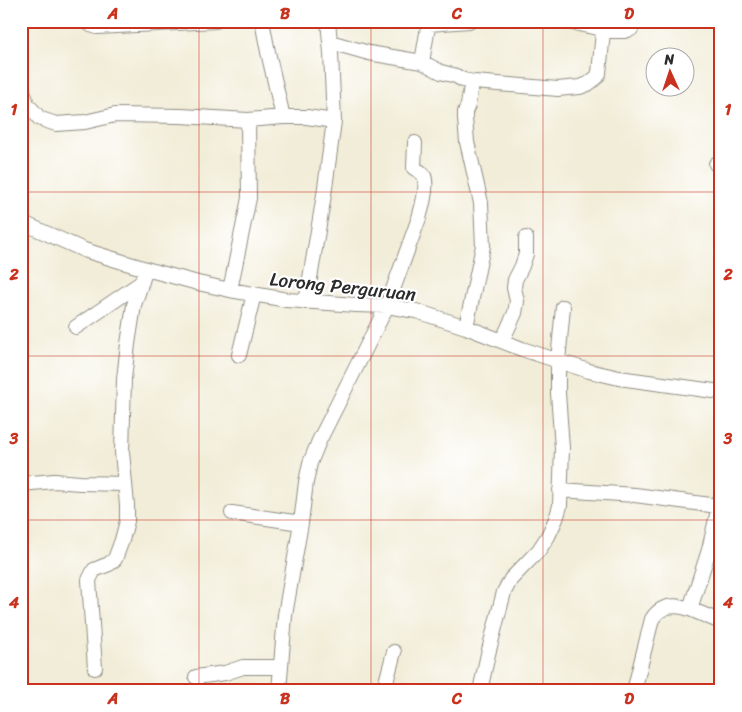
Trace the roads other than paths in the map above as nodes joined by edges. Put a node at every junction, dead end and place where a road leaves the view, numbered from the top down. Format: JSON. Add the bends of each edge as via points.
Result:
{"nodes":[{"id":1,"x":86,"y":21,"type":"edge"},
{"id":2,"x":216,"y":21,"type":"edge"},
{"id":3,"x":262,"y":21,"type":"edge"},
{"id":4,"x":328,"y":21,"type":"edge"},
{"id":5,"x":469,"y":21,"type":"edge"},
{"id":6,"x":564,"y":21,"type":"edge"},
{"id":7,"x":635,"y":21,"type":"edge"},
{"id":8,"x":429,"y":23,"type":"edge"},
{"id":9,"x":602,"y":31,"type":"junction"},
{"id":10,"x":330,"y":42,"type":"junction"},
{"id":11,"x":422,"y":62,"type":"junction"},
{"id":12,"x":474,"y":82,"type":"junction"},
{"id":13,"x":21,"y":84,"type":"edge"},
{"id":14,"x":283,"y":117,"type":"junction"},
{"id":15,"x":248,"y":120,"type":"junction"},
{"id":16,"x":334,"y":121,"type":"junction"},
{"id":17,"x":415,"y":143,"type":"dead end"},
{"id":18,"x":21,"y":222,"type":"edge"},
{"id":19,"x":526,"y":238,"type":"dead end"},
{"id":20,"x":144,"y":276,"type":"junction"},
{"id":21,"x":230,"y":290,"type":"junction"},
{"id":22,"x":254,"y":294,"type":"junction"},
{"id":23,"x":306,"y":302,"type":"junction"},
{"id":24,"x":387,"y":306,"type":"junction"},
{"id":25,"x":563,"y":307,"type":"dead end"},
{"id":26,"x":76,"y":327,"type":"dead end"},
{"id":27,"x":466,"y":327,"type":"junction"},
{"id":28,"x":502,"y":341,"type":"junction"},
{"id":29,"x":239,"y":355,"type":"dead end"},
{"id":30,"x":558,"y":362,"type":"junction"},
{"id":31,"x":721,"y":392,"type":"edge"},
{"id":32,"x":21,"y":484,"type":"edge"},
{"id":33,"x":125,"y":484,"type":"junction"},
{"id":34,"x":560,"y":490,"type":"junction"},
{"id":35,"x":720,"y":501,"type":"edge"},
{"id":36,"x":232,"y":513,"type":"dead end"},
{"id":37,"x":301,"y":523,"type":"junction"},
{"id":38,"x":715,"y":552,"type":"edge"},
{"id":39,"x":690,"y":609,"type":"junction"},
{"id":40,"x":721,"y":622,"type":"edge"},
{"id":41,"x":394,"y":652,"type":"dead end"},
{"id":42,"x":281,"y":667,"type":"junction"},
{"id":43,"x":95,"y":668,"type":"dead end"},
{"id":44,"x":196,"y":678,"type":"dead end"},
{"id":45,"x":279,"y":691,"type":"edge"},
{"id":46,"x":384,"y":691,"type":"edge"},
{"id":47,"x":480,"y":691,"type":"edge"},
{"id":48,"x":634,"y":691,"type":"edge"}],
"edges":[{"from":1,"to":2,"type":"street","via":[[97,27]]},
{"from":3,"to":14,"type":"street"},
{"from":4,"to":10,"type":"street"},
{"from":5,"to":8,"type":"street"},
{"from":6,"to":9,"type":"street"},
{"from":7,"to":9,"type":"street","via":[[624,31]]},
{"from":8,"to":11,"type":"street"},
{"from":9,"to":12,"type":"street","via":[[599,73],[584,86],[558,89]]},
{"from":10,"to":11,"type":"street"},
{"from":10,"to":16,"type":"street"},
{"from":11,"to":12,"type":"street","via":[[441,72]]},
{"from":12,"to":27,"type":"street","via":[[465,119],[481,203],[483,246]]},
{"from":13,"to":15,"type":"street","via":[[27,104],[44,120],[56,124],[115,115]]},
{"from":14,"to":15,"type":"street"},
{"from":14,"to":16,"type":"street"},
{"from":15,"to":21,"type":"street","via":[[249,198]]},
{"from":16,"to":23,"type":"street"},
{"from":17,"to":24,"type":"street","via":[[414,168],[425,179],[424,204]]},
{"from":18,"to":20,"type":"street","name":"Lorong Perguruan"},
{"from":19,"to":28,"type":"street","via":[[526,254],[515,280],[515,313]]},
{"from":20,"to":21,"type":"street","name":"Lorong Perguruan"},
{"from":20,"to":26,"type":"street"},
{"from":20,"to":33,"type":"street","via":[[134,305],[124,379],[122,452]]},
{"from":21,"to":22,"type":"street","name":"Lorong Perguruan"},
{"from":22,"to":23,"type":"street","name":"Lorong Perguruan"},
{"from":22,"to":29,"type":"street"},
{"from":23,"to":24,"type":"street","name":"Lorong Perguruan"},
{"from":24,"to":27,"type":"street","name":"Lorong Perguruan","via":[[416,311]]},
{"from":24,"to":37,"type":"street","via":[[319,440],[310,463]]},
{"from":25,"to":30,"type":"street"},
{"from":27,"to":28,"type":"street","name":"Lorong Perguruan"},
{"from":28,"to":30,"type":"street","name":"Lorong Perguruan"},
{"from":30,"to":31,"type":"street","name":"Lorong Perguruan","via":[[619,378]]},
{"from":30,"to":34,"type":"street","via":[[562,448]]},
{"from":32,"to":33,"type":"street","via":[[54,481]]},
{"from":33,"to":43,"type":"street","via":[[127,521],[120,546],[113,562],[94,570],[89,580]]},
{"from":34,"to":35,"type":"street"},
{"from":34,"to":47,"type":"street","via":[[560,506],[548,536],[504,592]]},
{"from":35,"to":38,"type":"street"},
{"from":36,"to":37,"type":"street"},
{"from":37,"to":42,"type":"street","via":[[285,615]]},
{"from":38,"to":39,"type":"street"},
{"from":39,"to":40,"type":"street"},
{"from":39,"to":48,"type":"street","via":[[674,606],[656,613]]},
{"from":41,"to":46,"type":"street"},
{"from":42,"to":44,"type":"street","via":[[243,667]]},
{"from":42,"to":45,"type":"street"}]}
